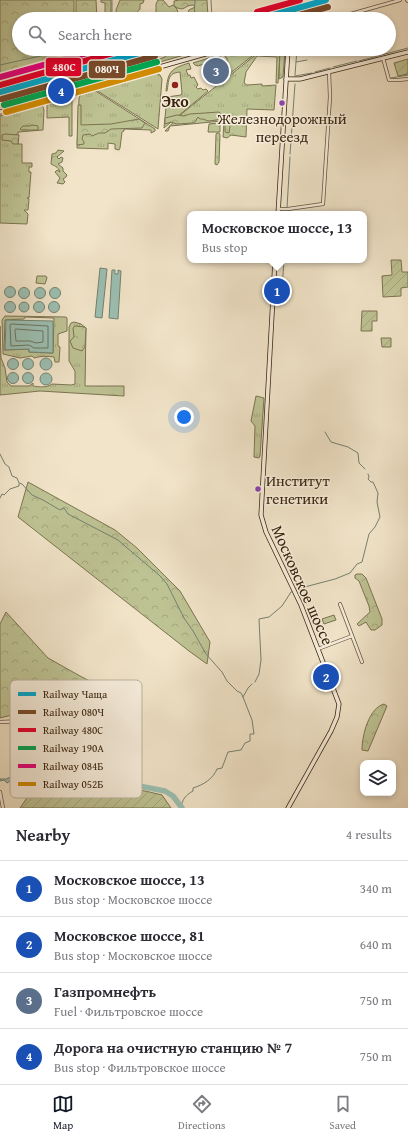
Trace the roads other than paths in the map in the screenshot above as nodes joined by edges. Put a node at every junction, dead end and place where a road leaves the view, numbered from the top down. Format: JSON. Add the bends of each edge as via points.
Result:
{"nodes":[{"id":1,"x":291,"y":0,"type":"edge"},
{"id":2,"x":400,"y":0,"type":"edge"},
{"id":3,"x":290,"y":12,"type":"edge"},
{"id":4,"x":358,"y":12,"type":"edge"},
{"id":5,"x":408,"y":52,"type":"edge"},
{"id":6,"x":396,"y":55,"type":"edge"},
{"id":7,"x":197,"y":56,"type":"edge"},
{"id":8,"x":288,"y":56,"type":"edge"},
{"id":9,"x":391,"y":56,"type":"edge"},
{"id":10,"x":383,"y":58,"type":"junction"},
{"id":11,"x":329,"y":72,"type":"junction"},
{"id":12,"x":408,"y":78,"type":"edge"},
{"id":13,"x":286,"y":79,"type":"junction"},
{"id":14,"x":0,"y":112,"type":"edge"},
{"id":15,"x":278,"y":209,"type":"joint"},
{"id":16,"x":275,"y":263,"type":"edge"},
{"id":17,"x":340,"y":604,"type":"dead end"},
{"id":18,"x":352,"y":636,"type":"junction"},
{"id":19,"x":318,"y":648,"type":"junction"},
{"id":20,"x":362,"y":662,"type":"dead end"},
{"id":21,"x":0,"y":722,"type":"edge"},
{"id":22,"x":10,"y":722,"type":"edge"},
{"id":23,"x":0,"y":792,"type":"edge"},
{"id":24,"x":3,"y":808,"type":"edge"},
{"id":25,"x":288,"y":808,"type":"edge"}],
"edges":[{"from":1,"to":3,"type":"main road"},
{"from":2,"to":4,"type":"street"},
{"from":5,"to":6,"type":"main road"},
{"from":7,"to":14,"type":"main road"},
{"from":8,"to":13,"type":"main road"},
{"from":9,"to":10,"type":"main road"},
{"from":10,"to":11,"type":"main road"},
{"from":10,"to":12,"type":"street","via":[[389,80]]},
{"from":11,"to":13,"type":"main road","via":[[300,79]]},
{"from":11,"to":15,"type":"street","via":[[330,96],[323,204],[288,210]]},
{"from":13,"to":15,"type":"main road"},
{"from":16,"to":19,"type":"main road","name":"Московское шоссе","via":[[260,515]]},
{"from":17,"to":18,"type":"street"},
{"from":18,"to":19,"type":"street"},
{"from":18,"to":20,"type":"street"},
{"from":19,"to":25,"type":"main road","name":"Московское шоссе","via":[[337,697],[338,711],[331,731]]},
{"from":21,"to":22,"type":"street"},
{"from":23,"to":24,"type":"street"}]}
